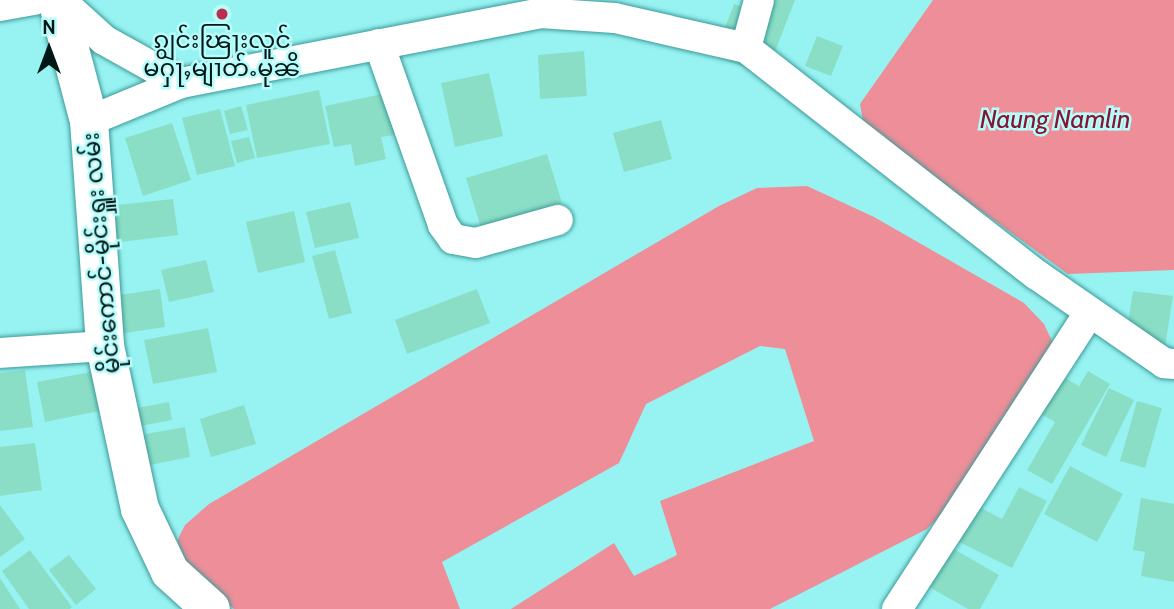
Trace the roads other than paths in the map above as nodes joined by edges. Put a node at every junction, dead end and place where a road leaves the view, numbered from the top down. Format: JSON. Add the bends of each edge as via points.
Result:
{"nodes":[{"id":1,"x":33,"y":0,"type":"edge"},
{"id":2,"x":59,"y":0,"type":"edge"},
{"id":3,"x":759,"y":0,"type":"edge"},
{"id":4,"x":0,"y":6,"type":"edge"},
{"id":5,"x":650,"y":13,"type":"edge"},
{"id":6,"x":379,"y":44,"type":"junction"},
{"id":7,"x":746,"y":48,"type":"junction"},
{"id":8,"x":181,"y":83,"type":"junction"},
{"id":9,"x":89,"y":121,"type":"junction"},
{"id":10,"x":558,"y":220,"type":"dead end"},
{"id":11,"x":1090,"y":312,"type":"junction"},
{"id":12,"x":105,"y":346,"type":"junction"},
{"id":13,"x":0,"y":354,"type":"edge"},
{"id":14,"x":1174,"y":364,"type":"edge"},
{"id":15,"x":211,"y":609,"type":"edge"},
{"id":16,"x":897,"y":609,"type":"edge"}],
"edges":[{"from":1,"to":4,"type":"street"},
{"from":2,"to":8,"type":"street","via":[[104,40]]},
{"from":2,"to":9,"type":"main road","name":"မိုင်းကောင်-မိုင်းရှူး လမ်း"},
{"from":3,"to":7,"type":"street"},
{"from":5,"to":6,"type":"street","via":[[615,18],[540,13]]},
{"from":5,"to":7,"type":"street"},
{"from":6,"to":8,"type":"street"},
{"from":6,"to":10,"type":"street","via":[[443,225],[453,239],[476,243]]},
{"from":7,"to":11,"type":"street"},
{"from":8,"to":9,"type":"street"},
{"from":9,"to":12,"type":"main road","name":"မိုင်းကောင်-မိုင်းရှူး လမ်း"},
{"from":11,"to":14,"type":"street","via":[[1164,363]]},
{"from":11,"to":16,"type":"street"},
{"from":12,"to":13,"type":"street"},
{"from":12,"to":15,"type":"main road","name":"မိုင်းကောင်-မိုင်းရှူး လမ်း","via":[[140,509],[170,572]]}]}
